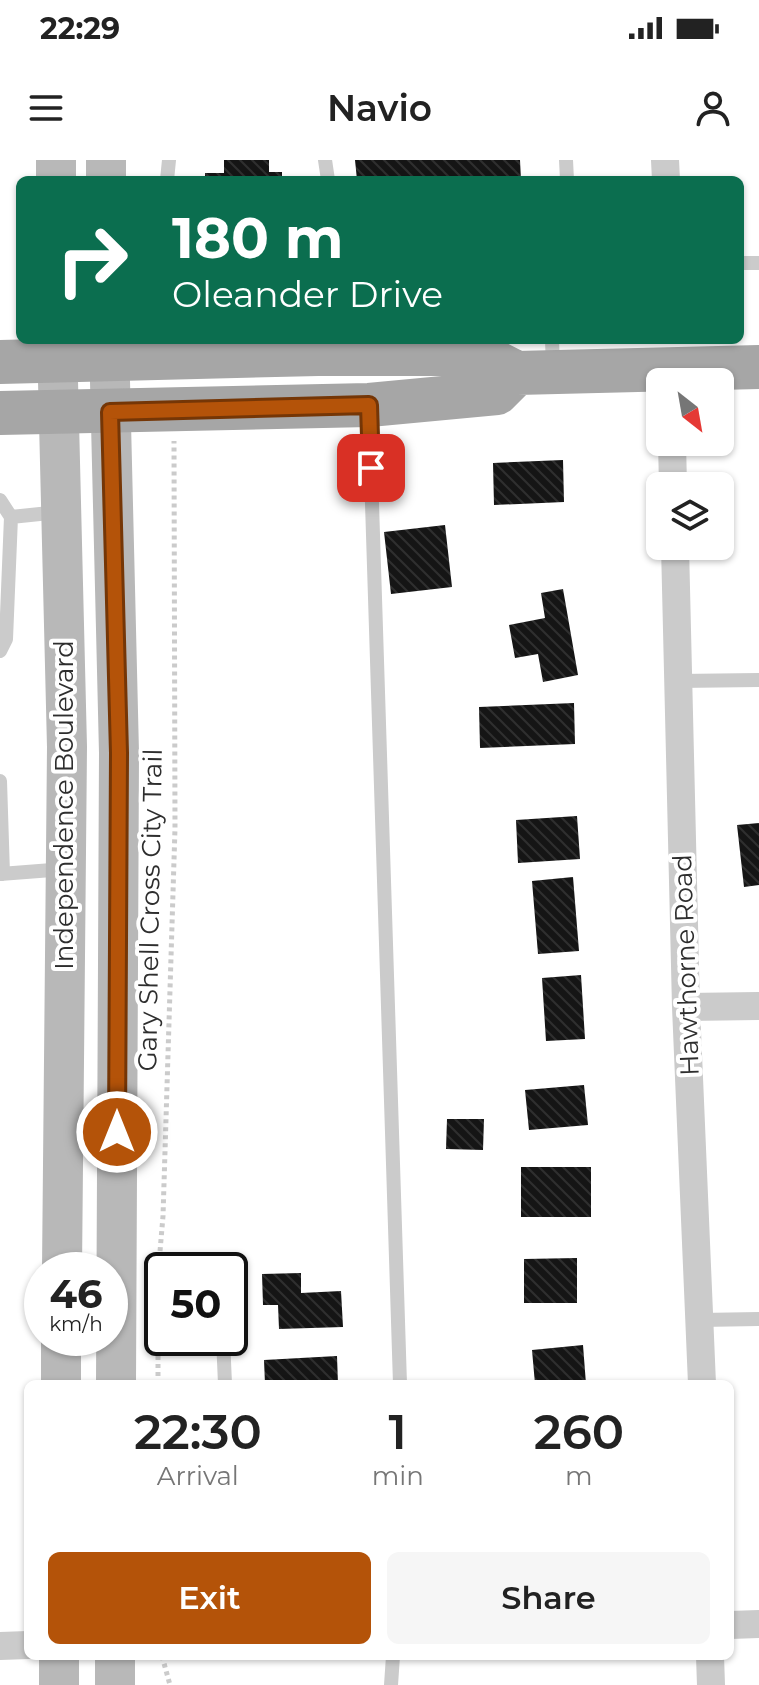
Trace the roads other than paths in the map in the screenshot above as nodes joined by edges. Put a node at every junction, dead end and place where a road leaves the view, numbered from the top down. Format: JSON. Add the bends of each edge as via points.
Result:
{"nodes":[{"id":1,"x":317,"y":347,"type":"edge"},
{"id":2,"x":57,"y":350,"type":"edge"},
{"id":3,"x":109,"y":351,"type":"edge"},
{"id":4,"x":0,"y":362,"type":"edge"},
{"id":5,"x":541,"y":362,"type":"edge"},
{"id":6,"x":742,"y":363,"type":"edge"},
{"id":7,"x":670,"y":365,"type":"edge"},
{"id":8,"x":369,"y":405,"type":"junction"},
{"id":9,"x":56,"y":411,"type":"junction"},
{"id":10,"x":110,"y":412,"type":"junction"},
{"id":11,"x":0,"y":413,"type":"edge"},
{"id":12,"x":0,"y":500,"type":"edge"},
{"id":13,"x":59,"y":512,"type":"junction"},
{"id":14,"x":11,"y":517,"type":"junction"},
{"id":15,"x":675,"y":560,"type":"edge"},
{"id":16,"x":0,"y":651,"type":"edge"},
{"id":17,"x":759,"y":680,"type":"edge"},
{"id":18,"x":678,"y":681,"type":"junction"},
{"id":19,"x":0,"y":781,"type":"edge"},
{"id":20,"x":66,"y":869,"type":"junction"},
{"id":21,"x":2,"y":874,"type":"edge"},
{"id":22,"x":759,"y":1006,"type":"edge"},
{"id":23,"x":686,"y":1007,"type":"junction"},
{"id":24,"x":62,"y":1252,"type":"edge"},
{"id":25,"x":759,"y":1319,"type":"edge"},
{"id":26,"x":700,"y":1320,"type":"junction"},
{"id":27,"x":61,"y":1356,"type":"edge"},
{"id":28,"x":224,"y":1356,"type":"edge"},
{"id":29,"x":61,"y":1380,"type":"edge"},
{"id":30,"x":116,"y":1380,"type":"edge"},
{"id":31,"x":225,"y":1380,"type":"edge"},
{"id":32,"x":400,"y":1380,"type":"edge"},
{"id":33,"x":702,"y":1380,"type":"edge"},
{"id":34,"x":759,"y":1624,"type":"edge"},
{"id":35,"x":734,"y":1625,"type":"edge"},
{"id":36,"x":24,"y":1645,"type":"edge"},
{"id":37,"x":0,"y":1646,"type":"edge"},
{"id":38,"x":59,"y":1660,"type":"edge"},
{"id":39,"x":115,"y":1660,"type":"edge"},
{"id":40,"x":393,"y":1660,"type":"edge"},
{"id":41,"x":710,"y":1660,"type":"edge"},
{"id":42,"x":59,"y":1685,"type":"edge"},
{"id":43,"x":115,"y":1685,"type":"edge"},
{"id":44,"x":391,"y":1685,"type":"edge"},
{"id":45,"x":711,"y":1685,"type":"edge"}],
"edges":[{"from":1,"to":3,"type":"main road"},
{"from":1,"to":5,"type":"main road"},
{"from":2,"to":3,"type":"main road"},
{"from":2,"to":4,"type":"main road"},
{"from":2,"to":9,"type":"main road","name":"Independence Boulevard"},
{"from":3,"to":10,"type":"main road","name":"Independence Boulevard"},
{"from":5,"to":7,"type":"main road"},
{"from":5,"to":8,"type":"main road","via":[[497,393]]},
{"from":6,"to":7,"type":"main road"},
{"from":8,"to":10,"type":"main road"},
{"from":8,"to":32,"type":"lane"},
{"from":9,"to":10,"type":"main road"},
{"from":9,"to":11,"type":"main road"},
{"from":9,"to":13,"type":"main road","name":"Independence Boulevard"},
{"from":10,"to":30,"type":"main road","name":"Independence Boulevard","via":[[119,753]]},
{"from":12,"to":14,"type":"lane"},
{"from":13,"to":14,"type":"lane"},
{"from":13,"to":20,"type":"main road","name":"Independence Boulevard"},
{"from":14,"to":16,"type":"lane","via":[[6,639]]},
{"from":15,"to":18,"type":"street","name":"Hawthorne Road"},
{"from":17,"to":18,"type":"lane"},
{"from":18,"to":23,"type":"street","name":"Hawthorne Road"},
{"from":19,"to":21,"type":"lane"},
{"from":20,"to":21,"type":"lane"},
{"from":20,"to":24,"type":"main road","name":"Independence Boulevard"},
{"from":22,"to":23,"type":"street"},
{"from":23,"to":26,"type":"street","name":"Hawthorne Road"},
{"from":25,"to":26,"type":"lane"},
{"from":26,"to":33,"type":"street","name":"Hawthorne Road"},
{"from":27,"to":29,"type":"main road"},
{"from":28,"to":31,"type":"lane"},
{"from":34,"to":35,"type":"street"},
{"from":36,"to":37,"type":"street"},
{"from":38,"to":42,"type":"main road"},
{"from":39,"to":43,"type":"main road"},
{"from":40,"to":44,"type":"lane"},
{"from":41,"to":45,"type":"street"}]}
